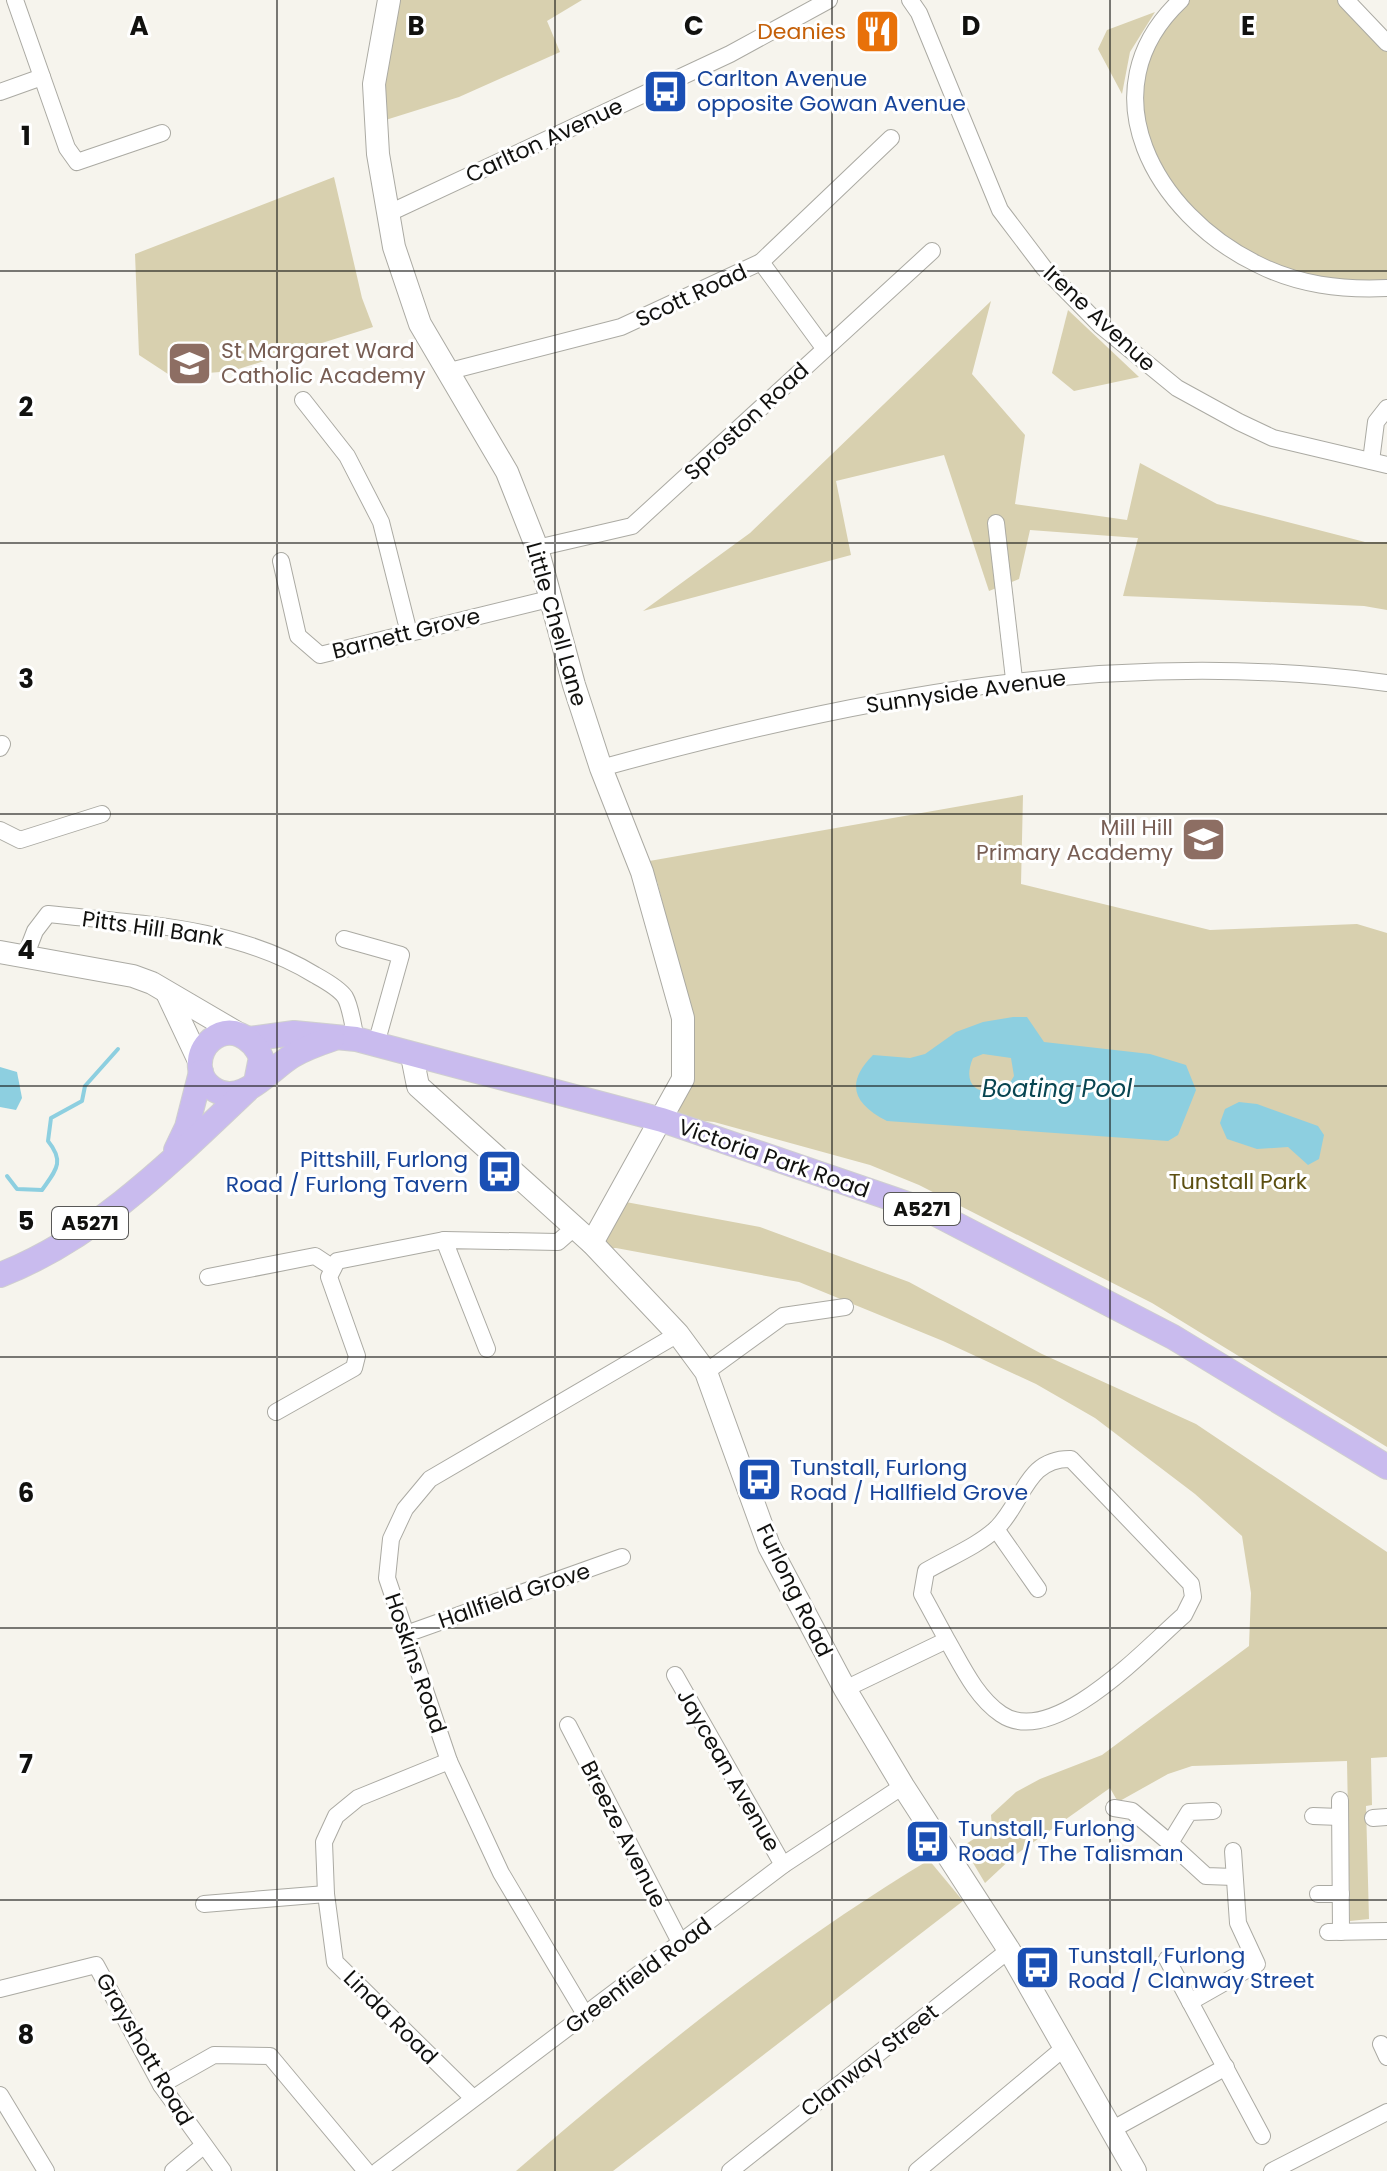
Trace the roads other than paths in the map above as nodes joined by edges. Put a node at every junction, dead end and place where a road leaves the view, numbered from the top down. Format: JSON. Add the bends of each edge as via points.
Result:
{"nodes":[{"id":1,"x":15,"y":0,"type":"edge"},
{"id":2,"x":389,"y":0,"type":"edge"},
{"id":3,"x":795,"y":0,"type":"edge"},
{"id":4,"x":829,"y":0,"type":"edge"},
{"id":5,"x":910,"y":0,"type":"edge"},
{"id":6,"x":1181,"y":0,"type":"edge"},
{"id":7,"x":1346,"y":0,"type":"edge"},
{"id":8,"x":810,"y":10,"type":"junction"},
{"id":9,"x":1387,"y":43,"type":"edge"},
{"id":10,"x":42,"y":77,"type":"junction"},
{"id":11,"x":0,"y":92,"type":"edge"},
{"id":12,"x":162,"y":133,"type":"dead end"},
{"id":13,"x":891,"y":138,"type":"dead end"},
{"id":14,"x":387,"y":214,"type":"junction"},
{"id":15,"x":932,"y":251,"type":"dead end"},
{"id":16,"x":761,"y":262,"type":"junction"},
{"id":17,"x":1387,"y":288,"type":"edge"},
{"id":18,"x":824,"y":348,"type":"junction"},
{"id":19,"x":446,"y":372,"type":"junction"},
{"id":20,"x":303,"y":400,"type":"dead end"},
{"id":21,"x":1387,"y":408,"type":"edge"},
{"id":22,"x":1379,"y":463,"type":"edge"},
{"id":23,"x":996,"y":523,"type":"dead end"},
{"id":24,"x":537,"y":548,"type":"junction"},
{"id":25,"x":281,"y":561,"type":"dead end"},
{"id":26,"x":549,"y":599,"type":"junction"},
{"id":27,"x":409,"y":633,"type":"junction"},
{"id":28,"x":1014,"y":679,"type":"junction"},
{"id":29,"x":1387,"y":683,"type":"edge"},
{"id":30,"x":601,"y":768,"type":"junction"},
{"id":31,"x":102,"y":814,"type":"dead end"},
{"id":32,"x":0,"y":830,"type":"edge"},
{"id":33,"x":344,"y":939,"type":"dead end"},
{"id":34,"x":0,"y":952,"type":"edge"},
{"id":35,"x":25,"y":957,"type":"junction"},
{"id":36,"x":168,"y":995,"type":"junction"},
{"id":37,"x":244,"y":1037,"type":"junction"},
{"id":38,"x":358,"y":1039,"type":"junction"},
{"id":39,"x":412,"y":1056,"type":"junction"},
{"id":40,"x":200,"y":1067,"type":"junction"},
{"id":41,"x":252,"y":1086,"type":"junction"},
{"id":42,"x":662,"y":1120,"type":"junction"},
{"id":43,"x":172,"y":1160,"type":"junction"},
{"id":44,"x":574,"y":1228,"type":"junction"},
{"id":45,"x":444,"y":1240,"type":"junction"},
{"id":46,"x":592,"y":1243,"type":"junction"},
{"id":47,"x":333,"y":1268,"type":"junction"},
{"id":48,"x":0,"y":1275,"type":"edge"},
{"id":49,"x":208,"y":1277,"type":"dead end"},
{"id":50,"x":845,"y":1307,"type":"dead end"},
{"id":51,"x":678,"y":1334,"type":"junction"},
{"id":52,"x":487,"y":1349,"type":"dead end"},
{"id":53,"x":706,"y":1372,"type":"junction"},
{"id":54,"x":276,"y":1412,"type":"dead end"},
{"id":55,"x":1387,"y":1467,"type":"edge"},
{"id":56,"x":996,"y":1529,"type":"junction"},
{"id":57,"x":622,"y":1557,"type":"dead end"},
{"id":58,"x":1038,"y":1589,"type":"dead end"},
{"id":59,"x":406,"y":1634,"type":"junction"},
{"id":60,"x":947,"y":1640,"type":"junction"},
{"id":61,"x":675,"y":1675,"type":"dead end"},
{"id":62,"x":845,"y":1689,"type":"junction"},
{"id":63,"x":568,"y":1725,"type":"dead end"},
{"id":64,"x":449,"y":1761,"type":"junction"},
{"id":65,"x":903,"y":1786,"type":"junction"},
{"id":66,"x":1114,"y":1808,"type":"dead end"},
{"id":67,"x":1213,"y":1811,"type":"dead end"},
{"id":68,"x":1313,"y":1816,"type":"dead end"},
{"id":69,"x":1170,"y":1843,"type":"junction"},
{"id":70,"x":1233,"y":1851,"type":"dead end"},
{"id":71,"x":783,"y":1865,"type":"junction"},
{"id":72,"x":1234,"y":1877,"type":"junction"},
{"id":73,"x":326,"y":1894,"type":"junction"},
{"id":74,"x":1318,"y":1894,"type":"dead end"},
{"id":75,"x":1341,"y":1894,"type":"junction"},
{"id":76,"x":204,"y":1904,"type":"dead end"},
{"id":77,"x":1387,"y":1931,"type":"edge"},
{"id":78,"x":681,"y":1944,"type":"junction"},
{"id":79,"x":1009,"y":1950,"type":"junction"},
{"id":80,"x":1167,"y":1959,"type":"dead end"},
{"id":81,"x":0,"y":1989,"type":"edge"},
{"id":82,"x":1190,"y":2002,"type":"junction"},
{"id":83,"x":586,"y":2016,"type":"junction"},
{"id":84,"x":1064,"y":2048,"type":"junction"},
{"id":85,"x":1226,"y":2067,"type":"junction"},
{"id":86,"x":161,"y":2085,"type":"junction"},
{"id":87,"x":0,"y":2095,"type":"edge"},
{"id":88,"x":473,"y":2098,"type":"junction"},
{"id":89,"x":1387,"y":2112,"type":"edge"},
{"id":90,"x":1113,"y":2129,"type":"junction"},
{"id":91,"x":1262,"y":2136,"type":"dead end"},
{"id":92,"x":203,"y":2146,"type":"junction"},
{"id":93,"x":46,"y":2171,"type":"edge"},
{"id":94,"x":173,"y":2171,"type":"edge"},
{"id":95,"x":223,"y":2171,"type":"edge"},
{"id":96,"x":366,"y":2171,"type":"edge"},
{"id":97,"x":378,"y":2171,"type":"edge"},
{"id":98,"x":730,"y":2171,"type":"edge"},
{"id":99,"x":917,"y":2171,"type":"edge"},
{"id":100,"x":1135,"y":2171,"type":"edge"},
{"id":101,"x":1272,"y":2171,"type":"edge"}],
"edges":[{"from":1,"to":10,"type":"street"},
{"from":2,"to":14,"type":"street","name":"Little Chell Lane","via":[[374,84]]},
{"from":3,"to":8,"type":"street"},
{"from":4,"to":8,"type":"street","name":"Carlton Avenue"},
{"from":5,"to":22,"type":"street","name":"Irene Avenue","via":[[1000,210],[1100,325],[1177,388],[1273,438]]},
{"from":6,"to":17,"type":"street","via":[[1150,36],[1136,78],[1136,128],[1166,186],[1201,226],[1258,265],[1319,286]]},
{"from":7,"to":9,"type":"street"},
{"from":8,"to":14,"type":"street","name":"Carlton Avenue","via":[[730,54]]},
{"from":10,"to":11,"type":"street"},
{"from":10,"to":12,"type":"street","via":[[77,162]]},
{"from":13,"to":16,"type":"street","name":"Scott Road"},
{"from":14,"to":19,"type":"street","name":"Little Chell Lane","via":[[420,324]]},
{"from":15,"to":18,"type":"street","name":"Sproston Road"},
{"from":16,"to":18,"type":"street"},
{"from":16,"to":19,"type":"street","name":"Scott Road","via":[[621,327]]},
{"from":18,"to":24,"type":"street","name":"Sproston Road","via":[[632,526]]},
{"from":19,"to":24,"type":"street","name":"Little Chell Lane","via":[[507,472]]},
{"from":20,"to":27,"type":"street","via":[[347,456],[381,522]]},
{"from":21,"to":22,"type":"street","via":[[1376,422]]},
{"from":23,"to":28,"type":"street"},
{"from":24,"to":26,"type":"street","name":"Little Chell Lane"},
{"from":25,"to":27,"type":"street","name":"Barnett Grove","via":[[298,636],[320,655]]},
{"from":26,"to":27,"type":"street","name":"Barnett Grove"},
{"from":26,"to":30,"type":"street","name":"Little Chell Lane"},
{"from":28,"to":29,"type":"street","name":"Sunnyside Avenue","via":[[1216,671]]},
{"from":28,"to":30,"type":"street","name":"Sunnyside Avenue","via":[[806,715]]},
{"from":30,"to":42,"type":"street","name":"Little Chell Lane","via":[[642,872],[683,1018],[683,1079]]},
{"from":31,"to":32,"type":"street","via":[[20,840]]},
{"from":33,"to":38,"type":"street","via":[[401,955]]},
{"from":34,"to":35,"type":"street"},
{"from":35,"to":36,"type":"street","via":[[133,976]]},
{"from":35,"to":38,"type":"street","name":"Pitts Hill Bank","via":[[48,914],[237,940],[327,982],[345,997]]},
{"from":36,"to":37,"type":"street"},
{"from":36,"to":40,"type":"street"},
{"from":37,"to":38,"type":"main road","name":"Victoria Park Road","number":"A5271","via":[[294,1033]]},
{"from":37,"to":40,"type":"main road","via":[[213,1039],[202,1052]]},
{"from":37,"to":41,"type":"main road","via":[[261,1057]]},
{"from":38,"to":39,"type":"main road","name":"Victoria Park Road","number":"A5271"},
{"from":38,"to":41,"type":"main road","number":"A5271","via":[[308,1046]]},
{"from":39,"to":42,"type":"main road","name":"Victoria Park Road","number":"A5271"},
{"from":39,"to":44,"type":"street","name":"Furlong Road","via":[[418,1086]]},
{"from":40,"to":41,"type":"main road","via":[[210,1087],[220,1093],[230,1095]]},
{"from":40,"to":43,"type":"main road","number":"A5271","via":[[187,1127]]},
{"from":41,"to":43,"type":"main road","number":"A5271"},
{"from":42,"to":46,"type":"street","name":"Little Chell Lane"},
{"from":42,"to":55,"type":"main road","name":"Victoria Park Road","number":"A5271","via":[[934,1213],[1173,1337]]},
{"from":43,"to":48,"type":"main road","number":"A5271","via":[[39,1260]]},
{"from":44,"to":45,"type":"street","via":[[558,1242]]},
{"from":44,"to":46,"type":"street","name":"Furlong Road"},
{"from":45,"to":47,"type":"street","via":[[337,1261]]},
{"from":45,"to":52,"type":"street"},
{"from":46,"to":51,"type":"street","name":"Furlong Road"},
{"from":47,"to":49,"type":"street","via":[[315,1256]]},
{"from":47,"to":54,"type":"street","via":[[329,1277],[357,1356],[354,1368]]},
{"from":50,"to":53,"type":"street","via":[[783,1316]]},
{"from":51,"to":53,"type":"street","name":"Furlong Road"},
{"from":51,"to":59,"type":"street","name":"Hoskins Road","via":[[430,1479],[405,1509],[391,1539],[387,1578]]},
{"from":53,"to":62,"type":"street","name":"Furlong Road","via":[[769,1546]]},
{"from":56,"to":58,"type":"street"},
{"from":56,"to":60,"type":"street","via":[[926,1571],[922,1580],[922,1594]]},
{"from":56,"to":60,"type":"street","via":[[1040,1465],[1071,1459],[1191,1584],[1191,1606],[1087,1698],[1059,1716],[1031,1724],[999,1713],[977,1690]]},
{"from":57,"to":59,"type":"street","name":"Hallfield Grove"},
{"from":59,"to":64,"type":"street","name":"Hoskins Road"},
{"from":60,"to":62,"type":"street"},
{"from":61,"to":71,"type":"street","name":"Jaycean Avenue"},
{"from":62,"to":65,"type":"street","name":"Furlong Road"},
{"from":63,"to":78,"type":"street","name":"Breeze Avenue"},
{"from":64,"to":73,"type":"street","name":"Linda Road","via":[[358,1798],[336,1816],[324,1842]]},
{"from":64,"to":83,"type":"street","name":"Hoskins Road","via":[[501,1873]]},
{"from":65,"to":71,"type":"street","name":"Greenfield Road"},
{"from":65,"to":79,"type":"street","name":"Furlong Road"},
{"from":66,"to":69,"type":"street","via":[[1132,1811]]},
{"from":67,"to":69,"type":"street","via":[[1189,1812]]},
{"from":68,"to":75,"type":"street","via":[[1340,1808]]},
{"from":69,"to":72,"type":"street","via":[[1206,1876]]},
{"from":70,"to":72,"type":"street"},
{"from":71,"to":78,"type":"street","name":"Greenfield Road"},
{"from":72,"to":82,"type":"street","via":[[1238,1923],[1257,1964]]},
{"from":73,"to":76,"type":"street"},
{"from":73,"to":88,"type":"street","name":"Linda Road","via":[[335,1962]]},
{"from":74,"to":75,"type":"street"},
{"from":75,"to":77,"type":"street","via":[[1335,1932]]},
{"from":78,"to":83,"type":"street","name":"Greenfield Road"},
{"from":79,"to":84,"type":"street","name":"Furlong Road"},
{"from":79,"to":98,"type":"street","name":"Clanway Street"},
{"from":80,"to":82,"type":"street"},
{"from":81,"to":86,"type":"street","name":"Grayshott Road","via":[[96,1965]]},
{"from":82,"to":85,"type":"street"},
{"from":83,"to":88,"type":"street","name":"Greenfield Road"},
{"from":84,"to":90,"type":"street","name":"Furlong Road"},
{"from":84,"to":99,"type":"street"},
{"from":85,"to":90,"type":"street"},
{"from":85,"to":91,"type":"street"},
{"from":86,"to":92,"type":"street","name":"Grayshott Road"},
{"from":86,"to":96,"type":"street","via":[[214,2055],[270,2056]]},
{"from":87,"to":93,"type":"street"},
{"from":88,"to":97,"type":"street","name":"Greenfield Road"},
{"from":89,"to":101,"type":"street"},
{"from":90,"to":100,"type":"street","name":"Furlong Road"},
{"from":92,"to":94,"type":"street"},
{"from":92,"to":95,"type":"street","name":"Grayshott Road"}]}
